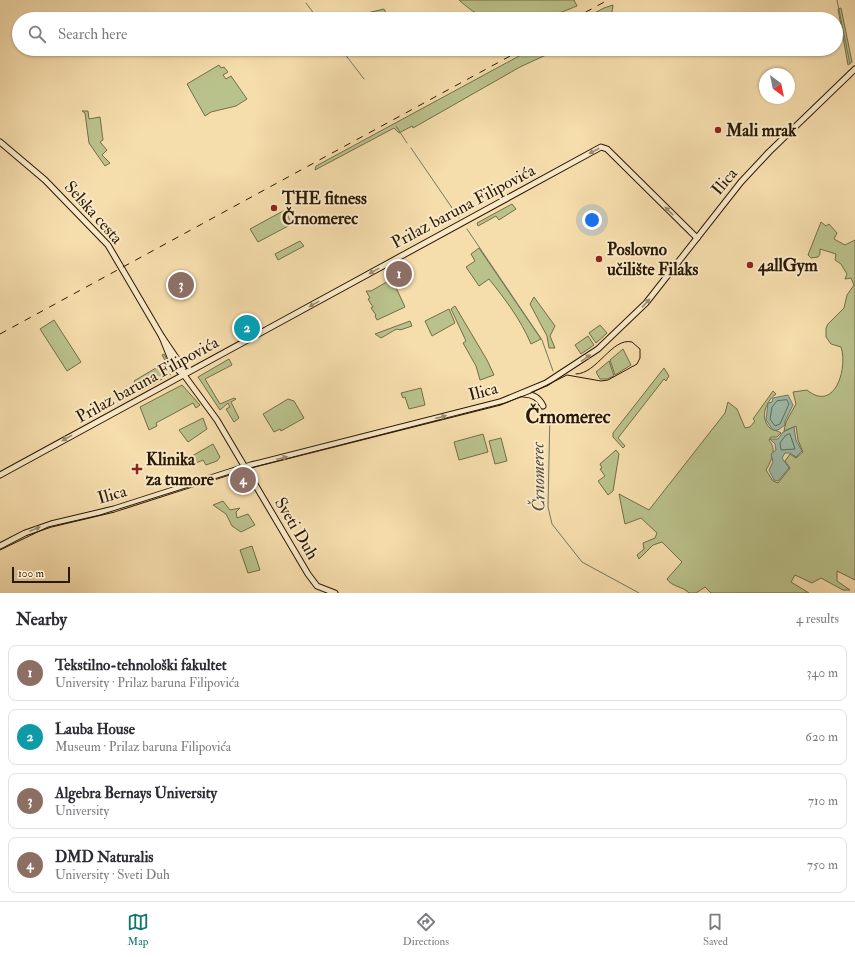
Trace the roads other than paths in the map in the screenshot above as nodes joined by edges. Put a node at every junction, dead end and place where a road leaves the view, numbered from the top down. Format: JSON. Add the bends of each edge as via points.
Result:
{"nodes":[{"id":1,"x":855,"y":69,"type":"edge"},
{"id":2,"x":0,"y":142,"type":"edge"},
{"id":3,"x":697,"y":238,"type":"junction"},
{"id":4,"x":184,"y":375,"type":"junction"},
{"id":5,"x":520,"y":395,"type":"junction"},
{"id":6,"x":543,"y":406,"type":"dead end"},
{"id":7,"x":245,"y":467,"type":"junction"},
{"id":8,"x":0,"y":475,"type":"edge"},
{"id":9,"x":0,"y":546,"type":"edge"},
{"id":10,"x":335,"y":593,"type":"edge"}],
"edges":[{"from":1,"to":3,"type":"main road","name":"Ilica","via":[[755,167]]},
{"from":2,"to":4,"type":"main road","name":"Selska cesta","via":[[44,179],[110,249],[183,368]]},
{"from":3,"to":4,"type":"main road","name":"Prilaz baruna Filipovića","one_way":true,"via":[[608,149],[601,147]]},
{"from":5,"to":3,"type":"main road","name":"Ilica","one_way":true,"via":[[572,367],[606,343],[653,296]]},
{"from":4,"to":7,"type":"main road","name":"Selska cesta","via":[[217,420]]},
{"from":4,"to":8,"type":"main road","name":"Prilaz baruna Filipovića","one_way":true},
{"from":5,"to":6,"type":"main road","via":[[534,396]]},
{"from":7,"to":5,"type":"main road","name":"Ilica","one_way":true},
{"from":9,"to":7,"type":"main road","name":"Ilica","one_way":true,"via":[[25,533],[51,524],[105,511]]},
{"from":7,"to":10,"type":"main road","name":"Sveti Duh","via":[[311,579],[317,586]]}]}
